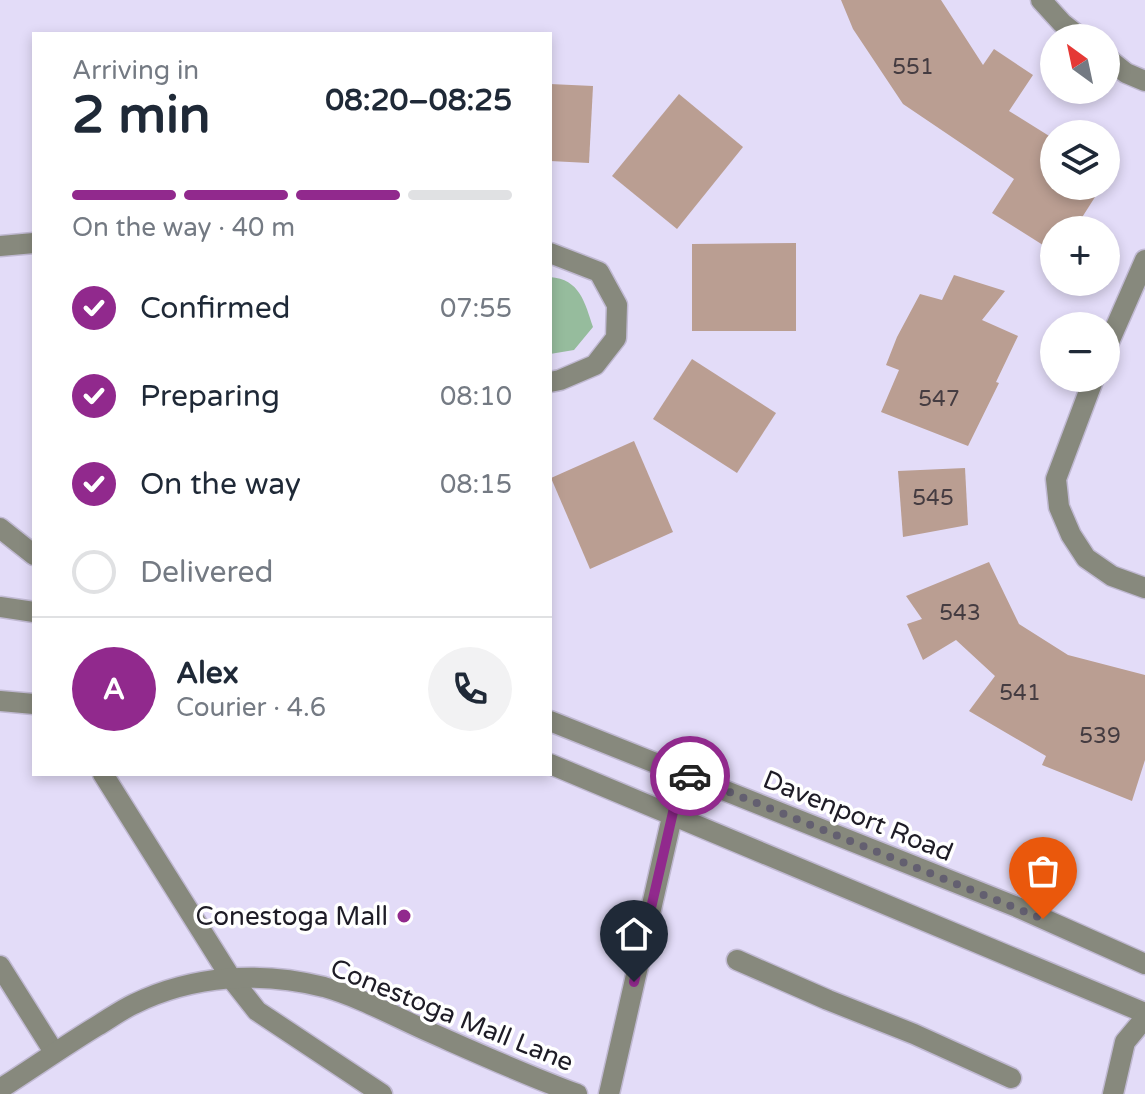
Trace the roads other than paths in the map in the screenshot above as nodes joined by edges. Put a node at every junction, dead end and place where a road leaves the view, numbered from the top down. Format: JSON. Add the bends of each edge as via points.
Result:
{"nodes":[{"id":1,"x":1041,"y":0,"type":"edge"},
{"id":2,"x":1063,"y":24,"type":"edge"},
{"id":3,"x":1120,"y":68,"type":"edge"},
{"id":4,"x":1145,"y":81,"type":"edge"},
{"id":5,"x":32,"y":243,"type":"edge"},
{"id":6,"x":0,"y":246,"type":"edge"},
{"id":7,"x":552,"y":254,"type":"edge"},
{"id":8,"x":1145,"y":260,"type":"edge"},
{"id":9,"x":1120,"y":317,"type":"edge"},
{"id":10,"x":552,"y":382,"type":"edge"},
{"id":11,"x":1089,"y":392,"type":"edge"},
{"id":12,"x":0,"y":528,"type":"edge"},
{"id":13,"x":32,"y":553,"type":"edge"},
{"id":14,"x":1145,"y":588,"type":"edge"},
{"id":15,"x":0,"y":607,"type":"edge"},
{"id":16,"x":32,"y":612,"type":"edge"},
{"id":17,"x":0,"y":701,"type":"edge"},
{"id":18,"x":32,"y":704,"type":"edge"},
{"id":19,"x":552,"y":722,"type":"edge"},
{"id":20,"x":552,"y":765,"type":"edge"},
{"id":21,"x":682,"y":773,"type":"junction"},
{"id":22,"x":104,"y":776,"type":"edge"},
{"id":23,"x":672,"y":815,"type":"junction"},
{"id":24,"x":737,"y":960,"type":"dead end"},
{"id":25,"x":1145,"y":964,"type":"edge"},
{"id":26,"x":0,"y":966,"type":"edge"},
{"id":27,"x":231,"y":978,"type":"junction"},
{"id":28,"x":1145,"y":1016,"type":"edge"},
{"id":29,"x":54,"y":1052,"type":"junction"},
{"id":30,"x":1011,"y":1078,"type":"dead end"},
{"id":31,"x":0,"y":1089,"type":"edge"},
{"id":32,"x":382,"y":1094,"type":"edge"},
{"id":33,"x":577,"y":1094,"type":"edge"},
{"id":34,"x":609,"y":1094,"type":"edge"},
{"id":35,"x":1113,"y":1094,"type":"edge"}],
"edges":[{"from":1,"to":2,"type":"street"},
{"from":3,"to":4,"type":"street"},
{"from":5,"to":6,"type":"street"},
{"from":7,"to":10,"type":"street","via":[[599,272],[617,305],[616,338],[595,365]]},
{"from":8,"to":9,"type":"street"},
{"from":11,"to":14,"type":"street","via":[[1056,479],[1059,507],[1086,558],[1112,576]]},
{"from":12,"to":13,"type":"street"},
{"from":15,"to":16,"type":"street"},
{"from":17,"to":18,"type":"street"},
{"from":19,"to":21,"type":"street","name":"Davenport Road"},
{"from":20,"to":23,"type":"street"},
{"from":21,"to":23,"type":"street"},
{"from":21,"to":25,"type":"street","name":"Davenport Road"},
{"from":22,"to":27,"type":"street"},
{"from":23,"to":28,"type":"street"},
{"from":23,"to":34,"type":"street"},
{"from":24,"to":30,"type":"street"},
{"from":26,"to":29,"type":"street"},
{"from":27,"to":29,"type":"street","name":"Conestoga Mall Lane","via":[[196,983],[132,1004]]},
{"from":27,"to":32,"type":"street","via":[[257,1011]]},
{"from":27,"to":33,"type":"street","name":"Conestoga Mall Lane","via":[[285,979],[326,988]]},
{"from":28,"to":35,"type":"street","via":[[1125,1042]]},
{"from":29,"to":31,"type":"street","name":"Conestoga Mall Lane"}]}
